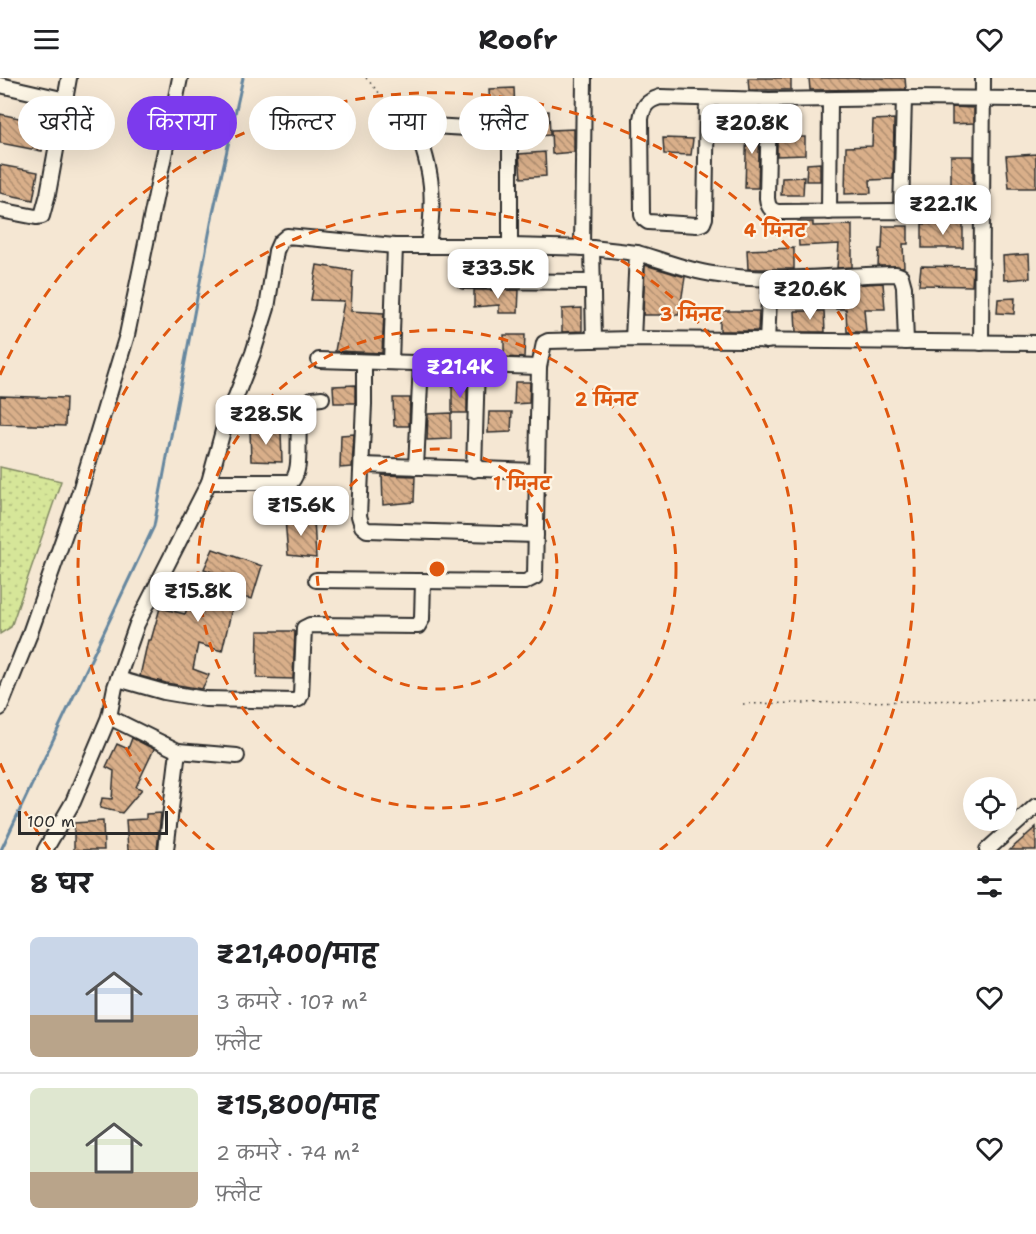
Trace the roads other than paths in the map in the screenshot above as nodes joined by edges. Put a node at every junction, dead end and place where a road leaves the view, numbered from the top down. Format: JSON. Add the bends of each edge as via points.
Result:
{"nodes":[{"id":1,"x":69,"y":78,"type":"edge"},
{"id":2,"x":180,"y":78,"type":"edge"},
{"id":3,"x":584,"y":78,"type":"edge"},
{"id":4,"x":983,"y":78,"type":"edge"},
{"id":5,"x":0,"y":85,"type":"edge"},
{"id":6,"x":48,"y":96,"type":"edge"},
{"id":7,"x":67,"y":96,"type":"edge"},
{"id":8,"x":904,"y":98,"type":"junction"},
{"id":9,"x":983,"y":98,"type":"junction"},
{"id":10,"x":707,"y":99,"type":"junction"},
{"id":11,"x":1036,"y":99,"type":"edge"},
{"id":12,"x":769,"y":100,"type":"junction"},
{"id":13,"x":830,"y":100,"type":"junction"},
{"id":14,"x":56,"y":150,"type":"edge"},
{"id":15,"x":0,"y":210,"type":"edge"},
{"id":16,"x":901,"y":211,"type":"junction"},
{"id":17,"x":829,"y":212,"type":"junction"},
{"id":18,"x":981,"y":215,"type":"junction"},
{"id":19,"x":395,"y":246,"type":"junction"},
{"id":20,"x":428,"y":246,"type":"junction"},
{"id":21,"x":510,"y":246,"type":"junction"},
{"id":22,"x":587,"y":248,"type":"junction"},
{"id":23,"x":637,"y":253,"type":"junction"},
{"id":24,"x":770,"y":279,"type":"junction"},
{"id":25,"x":464,"y":281,"type":"dead end"},
{"id":26,"x":591,"y":282,"type":"junction"},
{"id":27,"x":633,"y":339,"type":"junction"},
{"id":28,"x":594,"y":340,"type":"junction"},
{"id":29,"x":767,"y":341,"type":"junction"},
{"id":30,"x":906,"y":342,"type":"junction"},
{"id":31,"x":981,"y":343,"type":"junction"},
{"id":32,"x":1036,"y":343,"type":"edge"},
{"id":33,"x":319,"y":360,"type":"dead end"},
{"id":34,"x":364,"y":362,"type":"junction"},
{"id":35,"x":391,"y":362,"type":"junction"},
{"id":36,"x":421,"y":363,"type":"junction"},
{"id":37,"x":477,"y":365,"type":"junction"},
{"id":38,"x":539,"y":367,"type":"junction"},
{"id":39,"x":322,"y":398,"type":"dead end"},
{"id":40,"x":362,"y":465,"type":"junction"},
{"id":41,"x":416,"y":467,"type":"junction"},
{"id":42,"x":474,"y":470,"type":"junction"},
{"id":43,"x":536,"y":471,"type":"junction"},
{"id":44,"x":209,"y":482,"type":"junction"},
{"id":45,"x":536,"y":535,"type":"junction"},
{"id":46,"x":316,"y":580,"type":"dead end"},
{"id":47,"x":423,"y":581,"type":"junction"},
{"id":48,"x":118,"y":679,"type":"junction"},
{"id":49,"x":0,"y":708,"type":"edge"},
{"id":50,"x":109,"y":717,"type":"junction"},
{"id":51,"x":178,"y":752,"type":"junction"},
{"id":52,"x":237,"y":756,"type":"dead end"},
{"id":53,"x":1036,"y":806,"type":"edge"},
{"id":54,"x":45,"y":850,"type":"edge"},
{"id":55,"x":166,"y":850,"type":"edge"},
{"id":56,"x":987,"y":850,"type":"edge"}],
"edges":[{"from":1,"to":7,"type":"street"},
{"from":2,"to":49,"type":"street","via":[[127,335],[80,491]]},
{"from":3,"to":22,"type":"street"},
{"from":4,"to":9,"type":"street"},
{"from":5,"to":6,"type":"street"},
{"from":8,"to":9,"type":"street"},
{"from":8,"to":13,"type":"street"},
{"from":8,"to":16,"type":"street"},
{"from":9,"to":11,"type":"street"},
{"from":9,"to":18,"type":"street"},
{"from":10,"to":10,"type":"street","via":[[660,97],[643,107],[642,215],[648,222],[697,225],[705,219]]},
{"from":10,"to":12,"type":"street"},
{"from":12,"to":13,"type":"street"},
{"from":12,"to":17,"type":"street","via":[[768,205],[778,212]]},
{"from":13,"to":17,"type":"street"},
{"from":14,"to":15,"type":"street","via":[[42,216]]},
{"from":16,"to":17,"type":"street"},
{"from":16,"to":18,"type":"street"},
{"from":18,"to":31,"type":"street"},
{"from":19,"to":20,"type":"street"},
{"from":19,"to":35,"type":"street"},
{"from":19,"to":44,"type":"street","via":[[287,236],[280,242],[267,308]]},
{"from":20,"to":21,"type":"street"},
{"from":20,"to":21,"type":"street","via":[[431,174],[415,125],[507,133]]},
{"from":21,"to":22,"type":"street"},
{"from":22,"to":23,"type":"street"},
{"from":22,"to":26,"type":"street"},
{"from":23,"to":24,"type":"street","via":[[711,274]]},
{"from":23,"to":27,"type":"street"},
{"from":24,"to":29,"type":"street"},
{"from":24,"to":30,"type":"street","via":[[901,276]]},
{"from":25,"to":26,"type":"street"},
{"from":26,"to":28,"type":"street"},
{"from":27,"to":28,"type":"street"},
{"from":27,"to":29,"type":"street"},
{"from":28,"to":38,"type":"street","via":[[548,341],[544,343]]},
{"from":29,"to":30,"type":"street"},
{"from":30,"to":31,"type":"street"},
{"from":31,"to":32,"type":"street"},
{"from":33,"to":34,"type":"street"},
{"from":34,"to":35,"type":"street"},
{"from":34,"to":40,"type":"street"},
{"from":35,"to":36,"type":"street"},
{"from":36,"to":37,"type":"street"},
{"from":36,"to":41,"type":"street"},
{"from":37,"to":38,"type":"street"},
{"from":37,"to":42,"type":"street"},
{"from":38,"to":43,"type":"street"},
{"from":39,"to":44,"type":"street","via":[[312,399],[303,409],[297,471],[291,482]]},
{"from":40,"to":41,"type":"street"},
{"from":40,"to":45,"type":"street","via":[[359,516],[367,530]]},
{"from":41,"to":42,"type":"street"},
{"from":42,"to":43,"type":"street"},
{"from":43,"to":45,"type":"street"},
{"from":44,"to":48,"type":"street","via":[[137,624]]},
{"from":45,"to":47,"type":"street","via":[[535,577],[530,581]]},
{"from":46,"to":47,"type":"street"},
{"from":47,"to":48,"type":"street","via":[[422,619],[418,626],[304,628],[301,695],[294,701],[205,699]]},
{"from":48,"to":50,"type":"street"},
{"from":50,"to":51,"type":"street"},
{"from":50,"to":54,"type":"street","via":[[72,802]]},
{"from":51,"to":52,"type":"street"},
{"from":51,"to":55,"type":"street"},
{"from":53,"to":56,"type":"street"}]}
